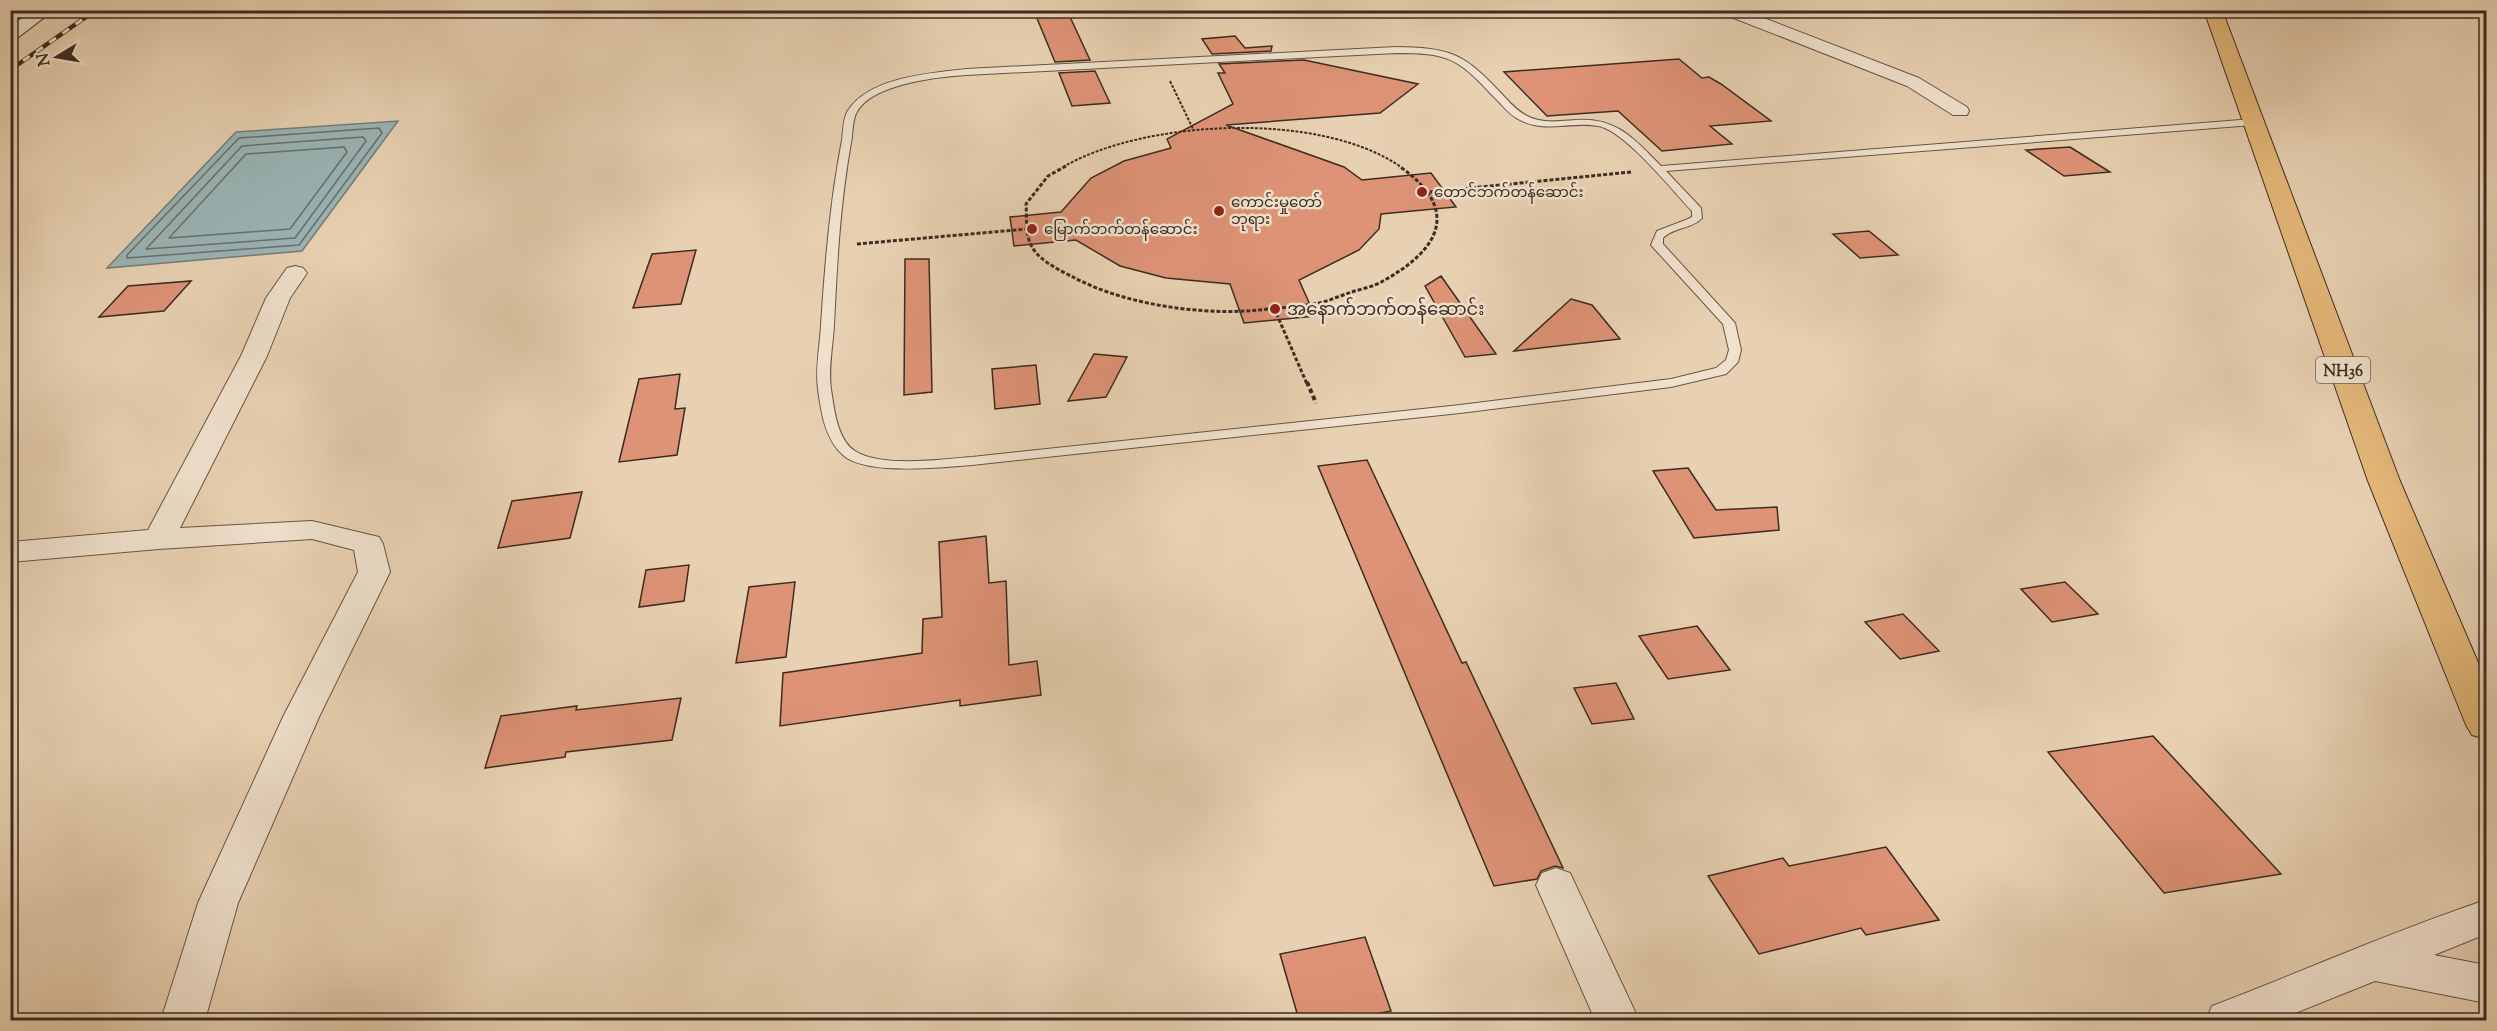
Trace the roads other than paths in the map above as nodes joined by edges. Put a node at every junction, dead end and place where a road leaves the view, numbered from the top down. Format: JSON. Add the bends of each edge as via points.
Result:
{"nodes":[{"id":1,"x":46,"y":10,"type":"edge"},
{"id":2,"x":1727,"y":10,"type":"edge"},
{"id":3,"x":2213,"y":10,"type":"edge"},
{"id":4,"x":10,"y":35,"type":"edge"},
{"id":5,"x":1960,"y":111,"type":"dead end"},
{"id":6,"x":2253,"y":122,"type":"junction"},
{"id":7,"x":1658,"y":169,"type":"junction"},
{"id":8,"x":296,"y":273,"type":"dead end"},
{"id":9,"x":159,"y":539,"type":"junction"},
{"id":10,"x":10,"y":552,"type":"edge"},
{"id":11,"x":2487,"y":725,"type":"edge"},
{"id":12,"x":1556,"y":885,"type":"dead end"},
{"id":13,"x":2487,"y":917,"type":"edge"},
{"id":14,"x":2373,"y":962,"type":"junction"},
{"id":15,"x":2487,"y":984,"type":"edge"},
{"id":16,"x":183,"y":1020,"type":"edge"},
{"id":17,"x":1617,"y":1020,"type":"edge"},
{"id":18,"x":2228,"y":1020,"type":"edge"}],
"edges":[{"from":1,"to":4,"type":"street"},
{"from":2,"to":5,"type":"street","via":[[1913,82]]},
{"from":3,"to":6,"type":"highway","number":"NH36"},
{"from":6,"to":7,"type":"lane"},
{"from":6,"to":11,"type":"highway","number":"NH36","via":[[2384,481]]},
{"from":7,"to":7,"type":"lane","via":[[1697,210],[1697,218],[1665,230],[1656,245],[1729,323],[1735,350],[1732,362],[1721,371],[1671,383],[972,461],[876,463],[849,454],[835,438],[824,387],[832,246],[841,171],[852,111],[886,86],[966,72],[1438,51],[1465,62],[1523,118],[1544,124],[1593,123],[1611,127]]},
{"from":8,"to":9,"type":"street","via":[[278,298],[254,356]]},
{"from":9,"to":10,"type":"street"},
{"from":9,"to":16,"type":"street","via":[[312,530],[368,544],[374,572],[301,717],[218,903]]},
{"from":12,"to":17,"type":"street"},
{"from":13,"to":14,"type":"street"},
{"from":14,"to":15,"type":"street"},
{"from":14,"to":18,"type":"street"}]}
